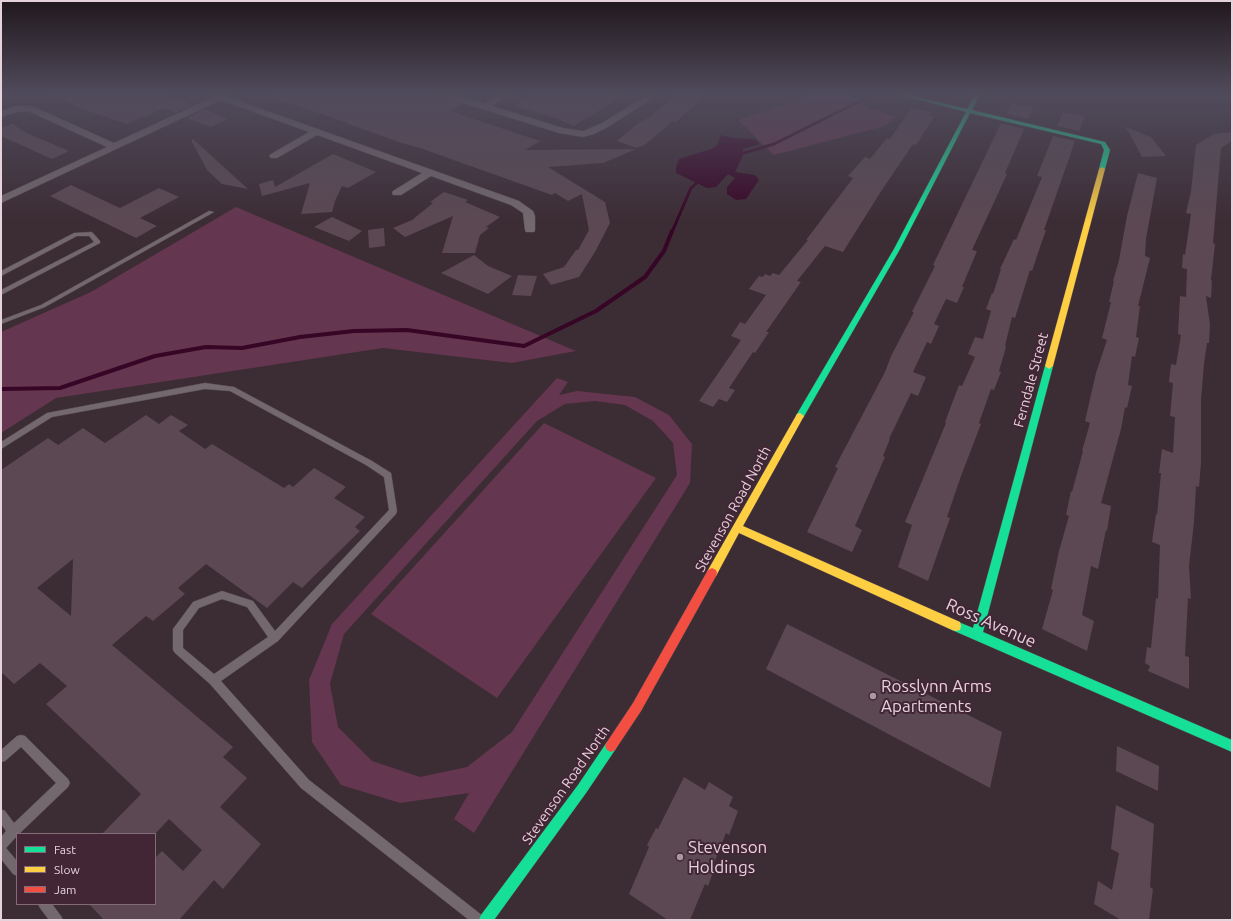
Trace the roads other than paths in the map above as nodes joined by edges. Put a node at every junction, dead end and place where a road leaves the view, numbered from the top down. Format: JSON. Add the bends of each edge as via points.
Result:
{"nodes":[{"id":1,"x":95,"y":138,"type":"edge"},
{"id":2,"x":134,"y":138,"type":"edge"},
{"id":3,"x":306,"y":138,"type":"edge"},
{"id":4,"x":332,"y":138,"type":"edge"},
{"id":5,"x":954,"y":138,"type":"edge"},
{"id":6,"x":1086,"y":138,"type":"edge"},
{"id":7,"x":115,"y":147,"type":"junction"},
{"id":8,"x":274,"y":156,"type":"dead end"},
{"id":9,"x":429,"y":173,"type":"junction"},
{"id":10,"x":397,"y":193,"type":"dead end"},
{"id":11,"x":1,"y":200,"type":"edge"},
{"id":12,"x":211,"y":212,"type":"dead end"},
{"id":13,"x":530,"y":230,"type":"dead end"},
{"id":14,"x":1,"y":274,"type":"edge"},
{"id":15,"x":1,"y":293,"type":"edge"},
{"id":16,"x":1,"y":322,"type":"edge"},
{"id":17,"x":1,"y":446,"type":"edge"},
{"id":18,"x":738,"y":528,"type":"junction"},
{"id":19,"x":977,"y":635,"type":"junction"},
{"id":20,"x":275,"y":638,"type":"junction"},
{"id":21,"x":214,"y":680,"type":"junction"},
{"id":22,"x":1232,"y":746,"type":"edge"},
{"id":23,"x":1,"y":757,"type":"edge"},
{"id":24,"x":1,"y":815,"type":"edge"},
{"id":25,"x":14,"y":831,"type":"junction"},
{"id":26,"x":1,"y":846,"type":"edge"},
{"id":27,"x":1,"y":850,"type":"edge"},
{"id":28,"x":16,"y":869,"type":"edge"},
{"id":29,"x":45,"y":905,"type":"edge"},
{"id":30,"x":57,"y":920,"type":"edge"},
{"id":31,"x":478,"y":920,"type":"edge"},
{"id":32,"x":486,"y":920,"type":"edge"}],
"edges":[{"from":1,"to":7,"type":"street"},
{"from":2,"to":7,"type":"street"},
{"from":3,"to":8,"type":"street"},
{"from":4,"to":9,"type":"street"},
{"from":5,"to":18,"type":"street","name":"Stevenson Road North","via":[[897,249]]},
{"from":6,"to":19,"type":"street","name":"Ferndale Street","via":[[1103,143],[1107,150]]},
{"from":7,"to":11,"type":"street"},
{"from":9,"to":10,"type":"street"},
{"from":9,"to":13,"type":"street","via":[[522,206],[530,216]]},
{"from":12,"to":16,"type":"lane","via":[[56,299]]},
{"from":14,"to":15,"type":"lane","via":[[76,234],[91,234],[98,242]]},
{"from":17,"to":20,"type":"lane","via":[[50,414],[206,386],[231,389],[369,462],[388,475],[394,512]]},
{"from":18,"to":19,"type":"street","name":"Ross Avenue"},
{"from":18,"to":32,"type":"street","name":"Stevenson Road North","via":[[637,707],[582,789]]},
{"from":19,"to":22,"type":"street","name":"Ross Avenue"},
{"from":20,"to":21,"type":"lane"},
{"from":20,"to":21,"type":"lane","via":[[250,604],[222,595],[196,605],[178,629],[178,650]]},
{"from":21,"to":31,"type":"lane","via":[[305,784]]},
{"from":23,"to":25,"type":"lane","via":[[21,740],[64,783]]},
{"from":24,"to":25,"type":"lane"},
{"from":25,"to":26,"type":"lane"},
{"from":27,"to":28,"type":"lane"},
{"from":29,"to":30,"type":"lane"}]}
